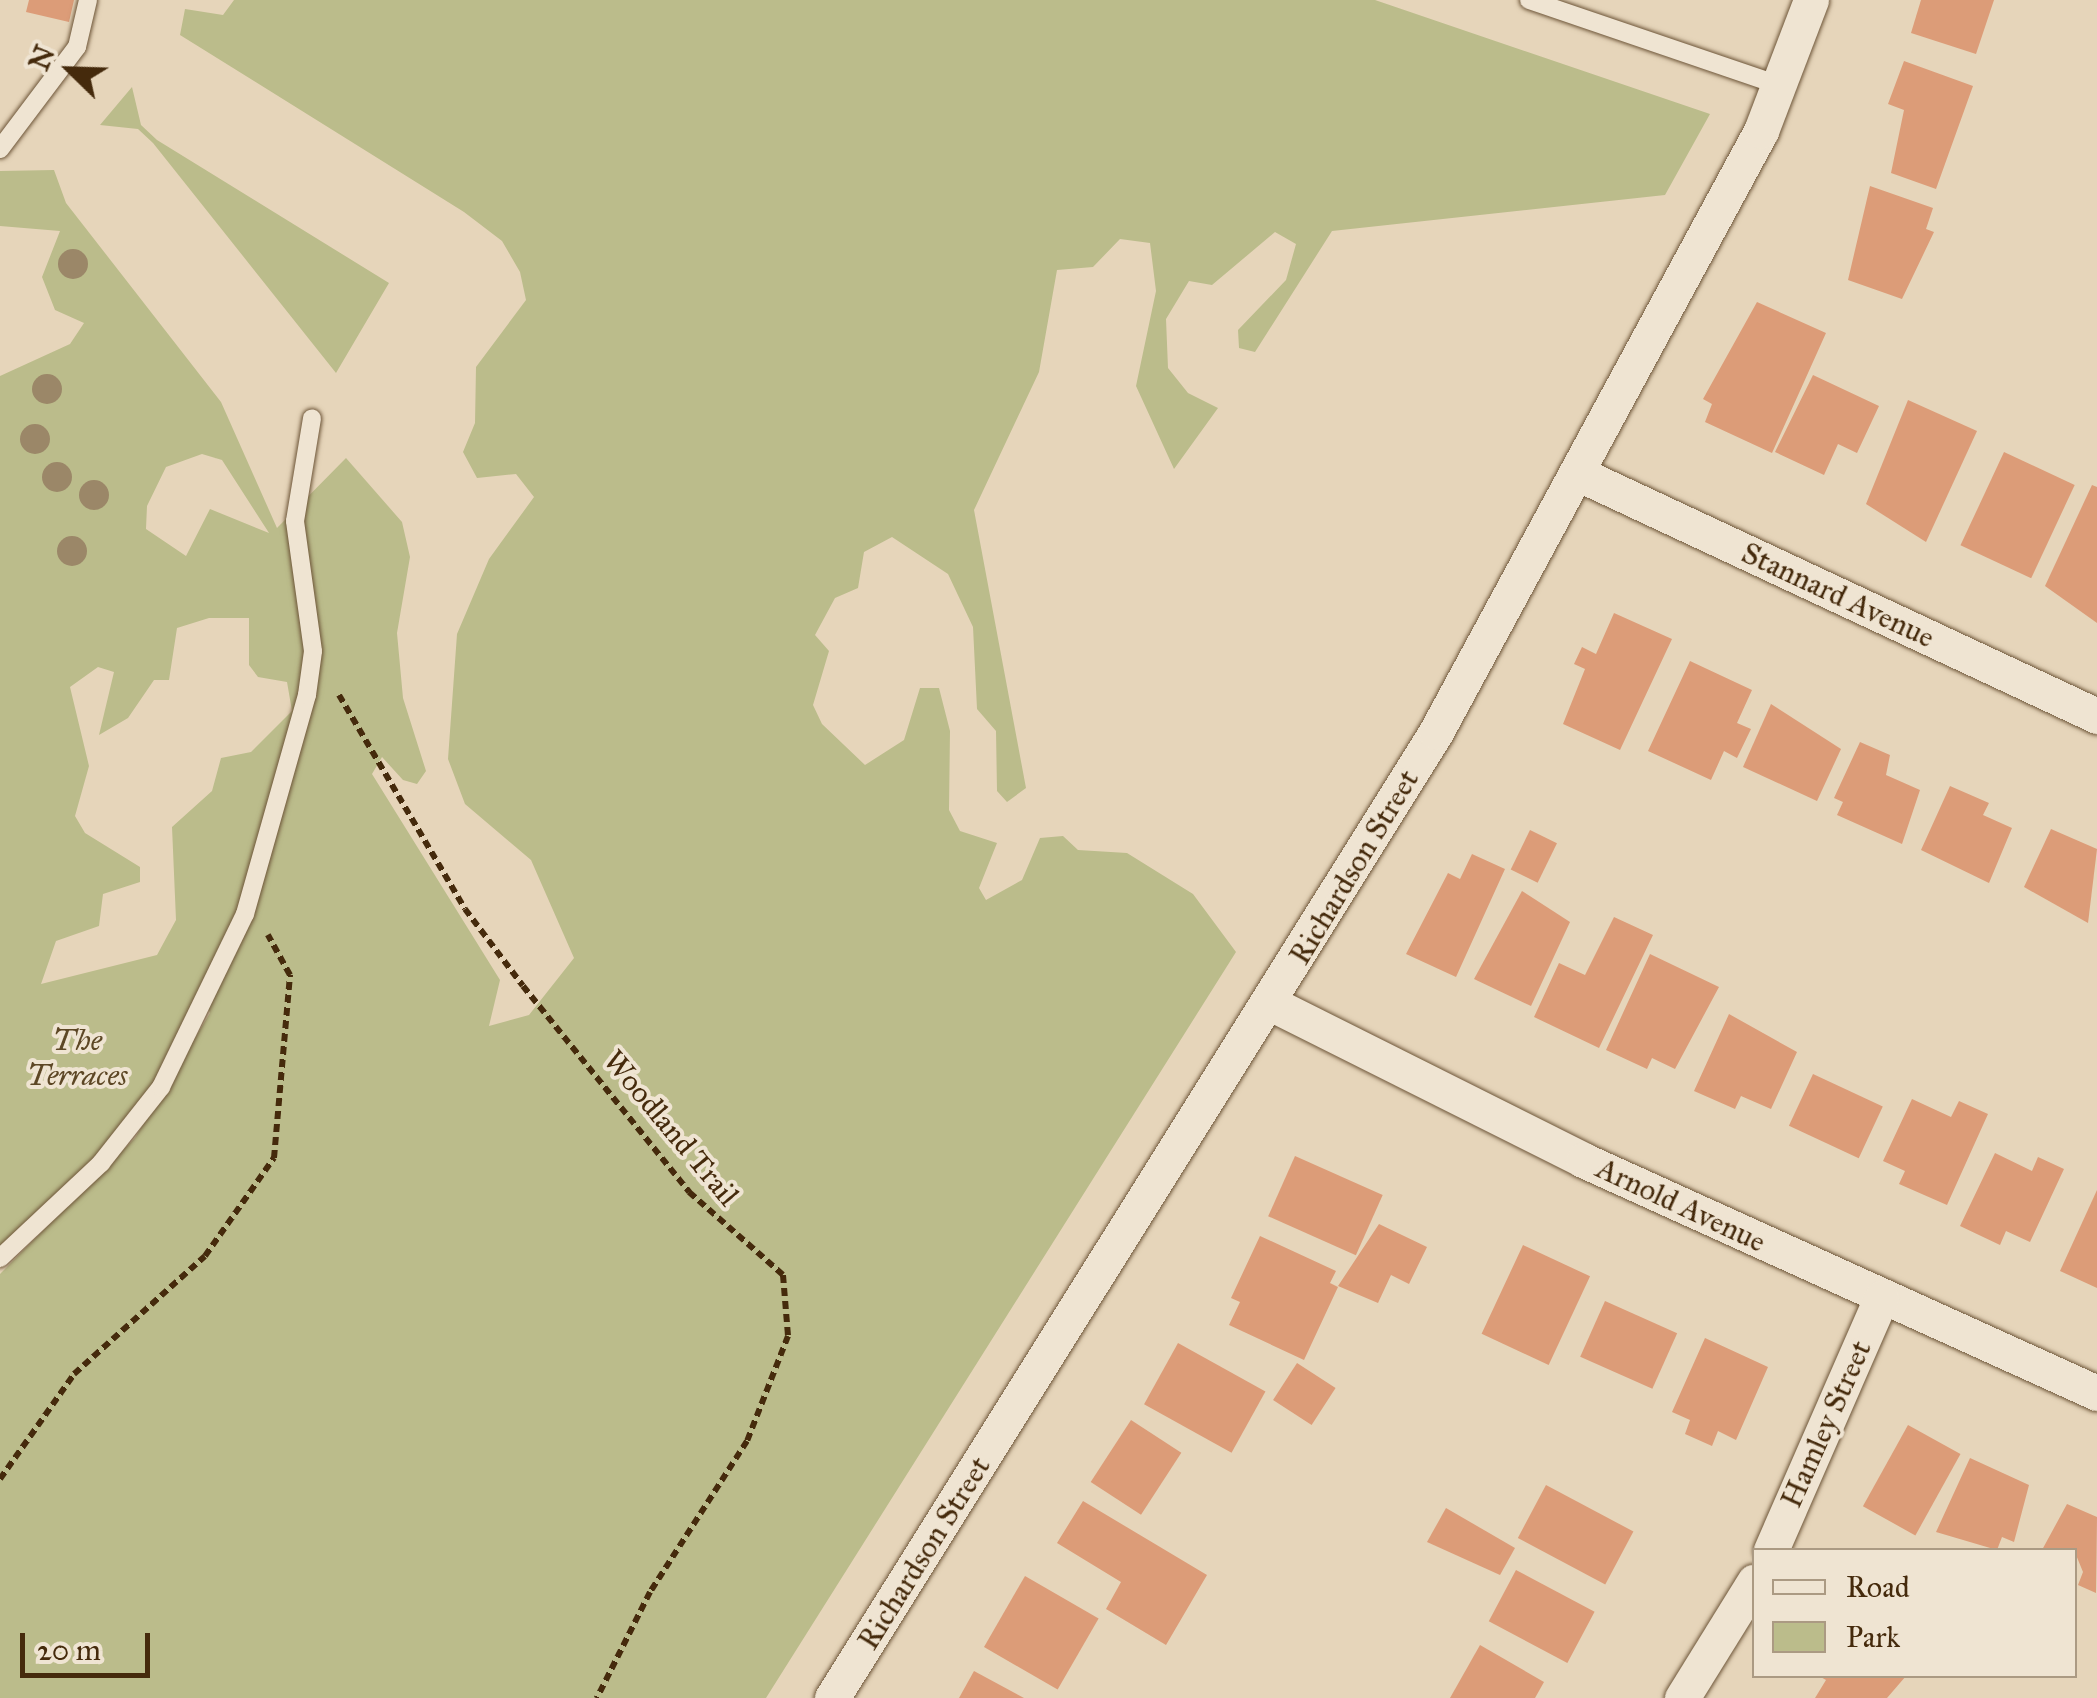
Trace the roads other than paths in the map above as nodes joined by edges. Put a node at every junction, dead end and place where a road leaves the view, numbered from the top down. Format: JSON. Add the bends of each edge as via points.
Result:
{"nodes":[{"id":1,"x":88,"y":0,"type":"edge"},
{"id":2,"x":1529,"y":0,"type":"edge"},
{"id":3,"x":1811,"y":0,"type":"edge"},
{"id":4,"x":1780,"y":86,"type":"junction"},
{"id":5,"x":0,"y":149,"type":"edge"},
{"id":6,"x":312,"y":418,"type":"dead end"},
{"id":7,"x":1579,"y":474,"type":"junction"},
{"id":8,"x":2097,"y":716,"type":"edge"},
{"id":9,"x":1272,"y":1004,"type":"junction"},
{"id":10,"x":0,"y":1258,"type":"edge"},
{"id":11,"x":1881,"y":1298,"type":"junction"},
{"id":12,"x":2097,"y":1393,"type":"edge"},
{"id":13,"x":1772,"y":1548,"type":"edge"},
{"id":14,"x":1752,"y":1585,"type":"edge"},
{"id":15,"x":832,"y":1698,"type":"edge"},
{"id":16,"x":1682,"y":1698,"type":"edge"}],
"edges":[{"from":1,"to":5,"type":"lane","via":[[76,47]]},
{"from":2,"to":4,"type":"lane"},
{"from":3,"to":4,"type":"street","name":"Richardson Street"},
{"from":4,"to":7,"type":"street","name":"Richardson Street"},
{"from":6,"to":10,"type":"lane","via":[[295,521],[313,650],[288,786],[245,914],[161,1087],[101,1163]]},
{"from":7,"to":8,"type":"street","name":"Stannard Avenue"},
{"from":7,"to":9,"type":"street","name":"Richardson Street"},
{"from":9,"to":11,"type":"street","name":"Arnold Avenue"},
{"from":9,"to":15,"type":"street","name":"Richardson Street"},
{"from":11,"to":12,"type":"street","name":"Arnold Avenue"},
{"from":11,"to":13,"type":"street","name":"Hamley Street"},
{"from":14,"to":16,"type":"street"}]}
